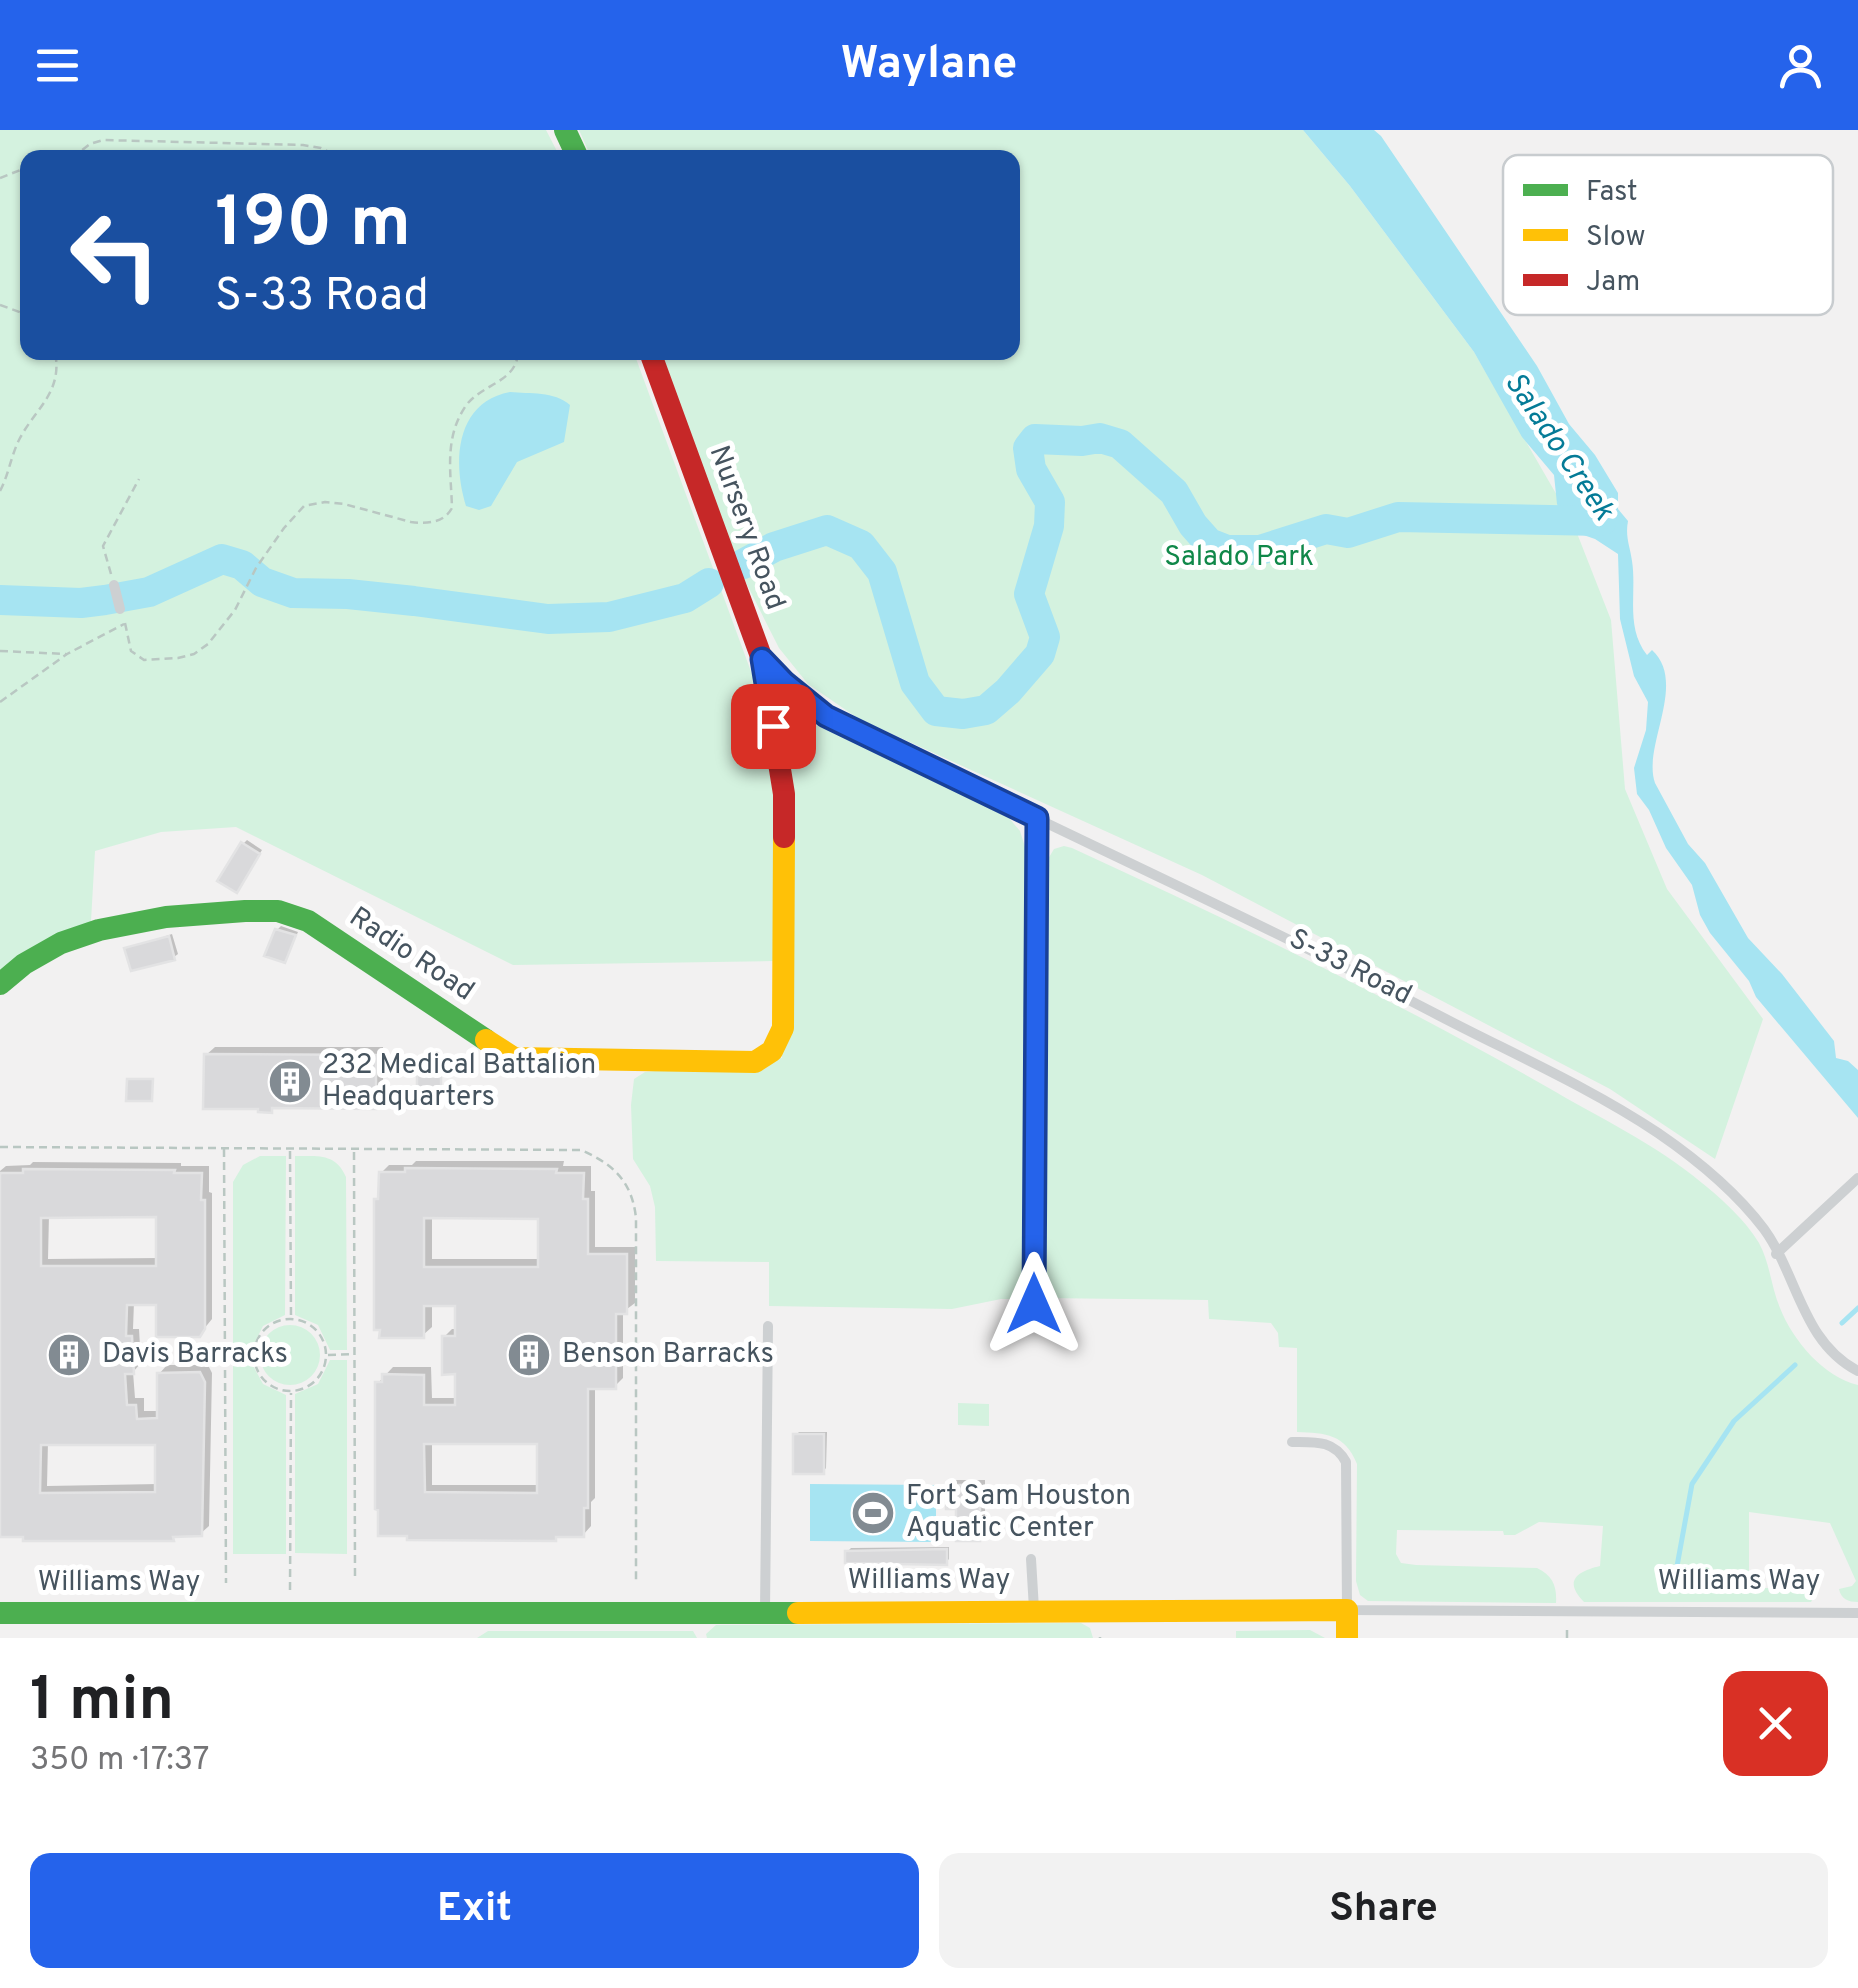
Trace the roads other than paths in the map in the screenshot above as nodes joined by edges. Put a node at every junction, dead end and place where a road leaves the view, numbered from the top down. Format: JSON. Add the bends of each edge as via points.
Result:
{"nodes":[{"id":1,"x":653,"y":360,"type":"edge"},
{"id":2,"x":114,"y":585,"type":"road end"},
{"id":3,"x":120,"y":608,"type":"dead end"},
{"id":4,"x":762,"y":659,"type":"junction"},
{"id":5,"x":1037,"y":818,"type":"junction"},
{"id":6,"x":0,"y":984,"type":"edge"},
{"id":7,"x":783,"y":1028,"type":"joint"},
{"id":8,"x":1858,"y":1178,"type":"edge"},
{"id":9,"x":1776,"y":1254,"type":"junction"},
{"id":10,"x":1034,"y":1304,"type":"dead end"},
{"id":11,"x":768,"y":1326,"type":"dead end"},
{"id":12,"x":1858,"y":1371,"type":"edge"},
{"id":13,"x":1292,"y":1442,"type":"dead end"},
{"id":14,"x":1031,"y":1559,"type":"dead end"},
{"id":15,"x":1034,"y":1610,"type":"junction"},
{"id":16,"x":1346,"y":1610,"type":"junction"},
{"id":17,"x":765,"y":1612,"type":"junction"},
{"id":18,"x":0,"y":1613,"type":"edge"},
{"id":19,"x":1858,"y":1613,"type":"edge"},
{"id":20,"x":129,"y":1626,"type":"edge"},
{"id":21,"x":1346,"y":1638,"type":"edge"}],
"edges":[{"from":1,"to":4,"type":"street","name":"Nursery Road"},
{"from":2,"to":3,"type":"lane"},
{"from":4,"to":5,"type":"lane","name":"S-33 Road","via":[[826,716]]},
{"from":4,"to":7,"type":"street","name":"Nursery Road","via":[[784,794]]},
{"from":5,"to":9,"type":"lane","name":"S-33 Road","via":[[1284,934],[1625,1114],[1728,1190]]},
{"from":5,"to":10,"type":"lane"},
{"from":6,"to":7,"type":"street","name":"Radio Road","via":[[36,957],[99,930],[166,917],[278,911],[308,922],[514,1058],[755,1062],[772,1051]]},
{"from":8,"to":9,"type":"lane"},
{"from":9,"to":12,"type":"lane","name":"S-33 Road","via":[[1820,1339]]},
{"from":11,"to":17,"type":"lane"},
{"from":13,"to":16,"type":"lane","via":[[1326,1444],[1346,1462]]},
{"from":14,"to":15,"type":"lane"},
{"from":15,"to":16,"type":"street","name":"Williams Way"},
{"from":15,"to":17,"type":"street","name":"Williams Way"},
{"from":16,"to":19,"type":"lane","name":"Williams Way"},
{"from":16,"to":21,"type":"street"},
{"from":17,"to":20,"type":"street","name":"Williams Way"},
{"from":18,"to":20,"type":"street","name":"Williams Way"}]}
